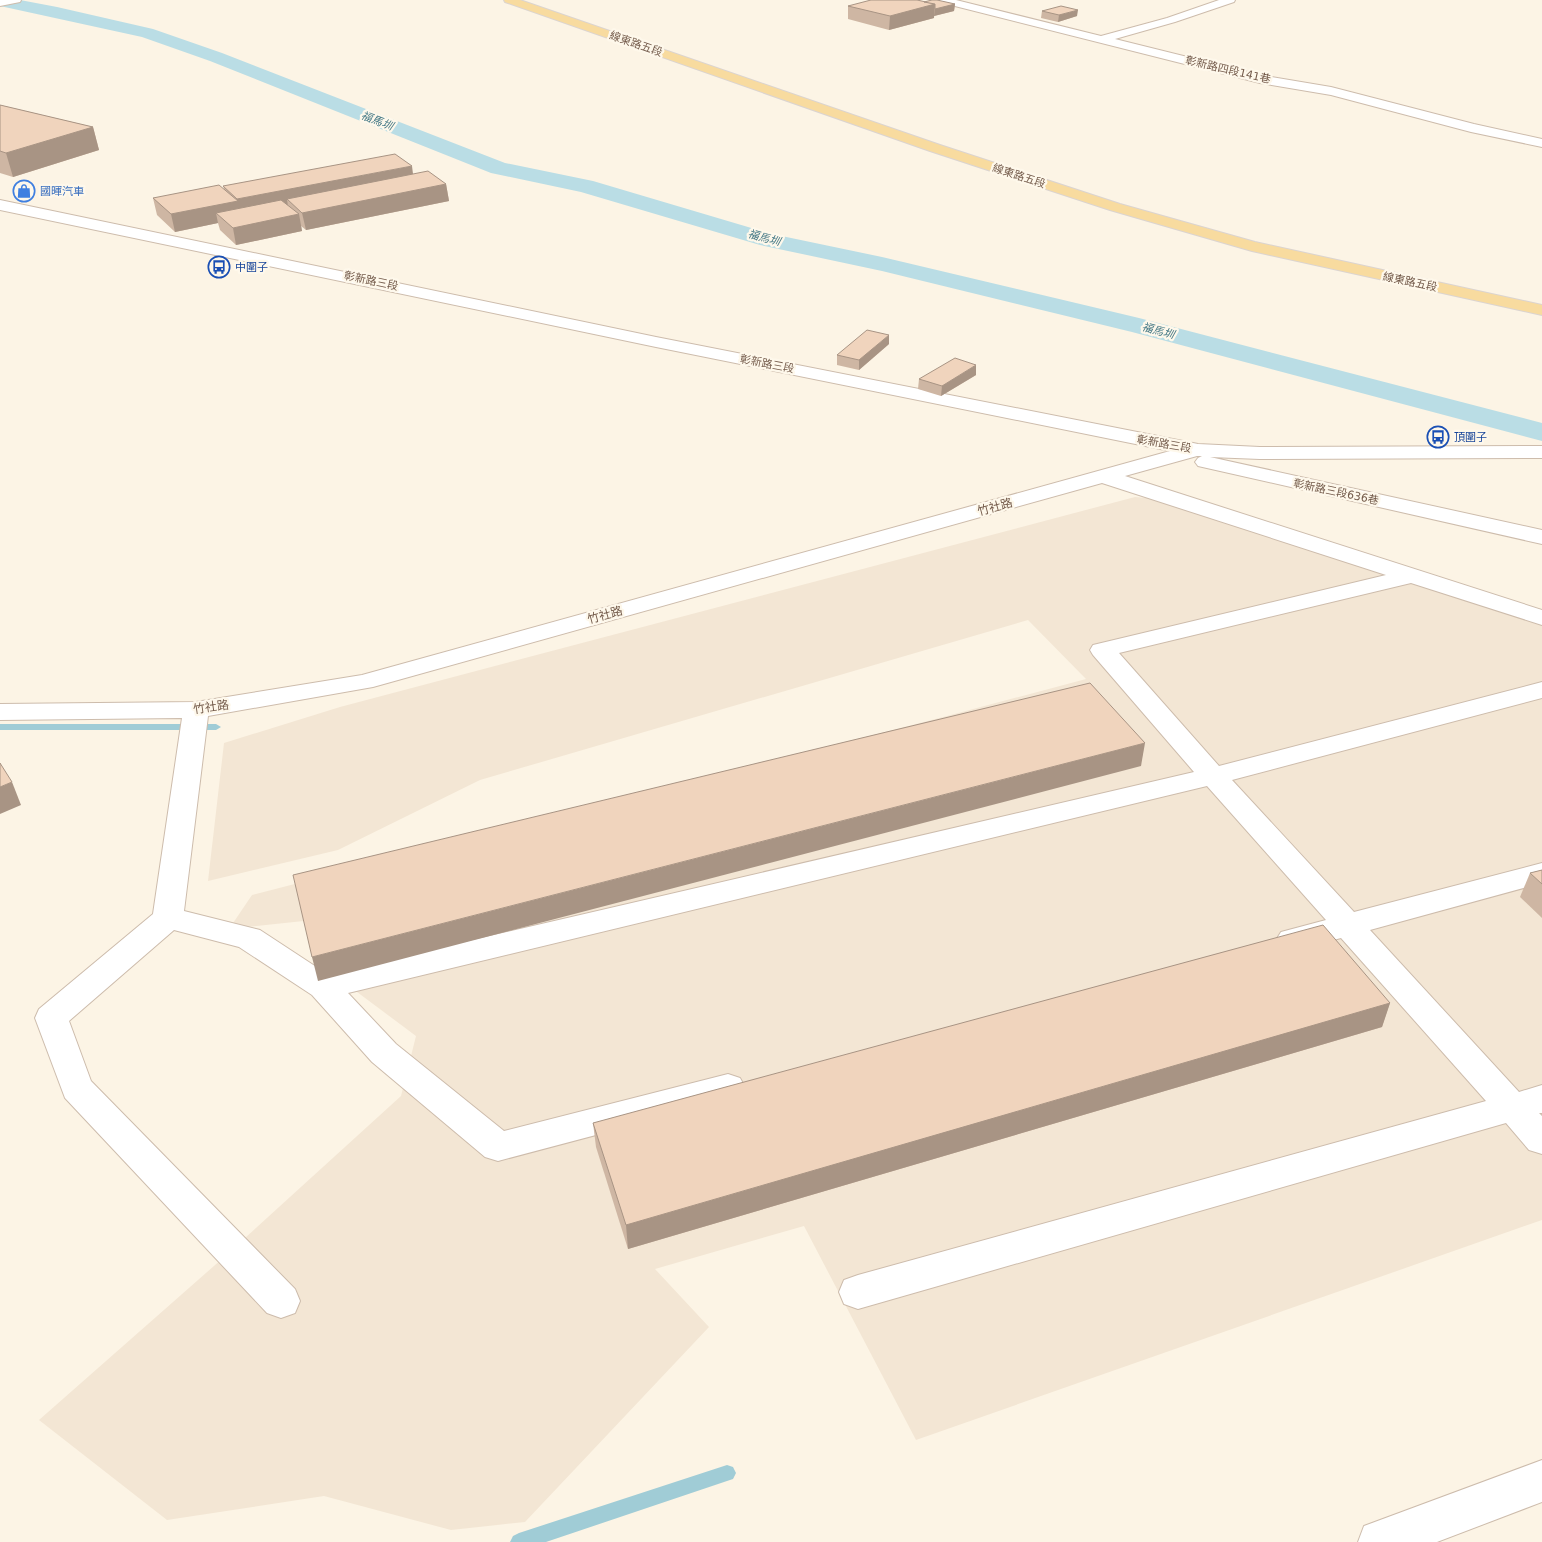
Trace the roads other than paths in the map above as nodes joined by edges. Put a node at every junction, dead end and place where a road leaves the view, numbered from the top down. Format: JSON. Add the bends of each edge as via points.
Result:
{"nodes":[{"id":1,"x":16,"y":0,"type":"edge"},
{"id":2,"x":509,"y":0,"type":"edge"},
{"id":3,"x":537,"y":0,"type":"edge"},
{"id":4,"x":943,"y":0,"type":"edge"},
{"id":5,"x":1230,"y":0,"type":"edge"},
{"id":6,"x":0,"y":3,"type":"edge"},
{"id":7,"x":1101,"y":40,"type":"junction"},
{"id":8,"x":1542,"y":143,"type":"edge"},
{"id":9,"x":0,"y":205,"type":"edge"},
{"id":10,"x":1542,"y":296,"type":"edge"},
{"id":11,"x":1542,"y":310,"type":"edge"},
{"id":12,"x":1133,"y":438,"type":"junction"},
{"id":13,"x":1198,"y":450,"type":"junction"},
{"id":14,"x":1542,"y":452,"type":"edge"},
{"id":15,"x":1177,"y":455,"type":"junction"},
{"id":16,"x":1106,"y":477,"type":"junction"},
{"id":17,"x":1542,"y":537,"type":"edge"},
{"id":18,"x":1411,"y":576,"type":"junction"},
{"id":19,"x":1542,"y":618,"type":"edge"},
{"id":20,"x":1542,"y":690,"type":"edge"},
{"id":21,"x":196,"y":710,"type":"junction"},
{"id":22,"x":0,"y":712,"type":"edge"},
{"id":23,"x":1213,"y":776,"type":"junction"},
{"id":24,"x":1542,"y":873,"type":"edge"},
{"id":25,"x":168,"y":918,"type":"junction"},
{"id":26,"x":1348,"y":926,"type":"junction"},
{"id":27,"x":1262,"y":948,"type":"edge"},
{"id":28,"x":323,"y":987,"type":"junction"},
{"id":29,"x":759,"y":1079,"type":"edge"},
{"id":30,"x":1528,"y":1104,"type":"edge"},
{"id":31,"x":1542,"y":1140,"type":"edge"},
{"id":32,"x":858,"y":1292,"type":"dead end"},
{"id":33,"x":281,"y":1301,"type":"dead end"},
{"id":34,"x":1542,"y":1481,"type":"edge"},
{"id":35,"x":1380,"y":1542,"type":"edge"}],
"edges":[{"from":1,"to":6,"type":"street"},
{"from":2,"to":11,"type":"main road","name":"線東路五段","via":[[1115,207],[1252,246]]},
{"from":3,"to":10,"type":"main road","name":"線東路五段","via":[[1174,212],[1418,272]]},
{"from":4,"to":7,"type":"street","name":"彰新路四段141巷"},
{"from":5,"to":7,"type":"street"},
{"from":7,"to":8,"type":"street","name":"彰新路四段141巷","via":[[1260,79],[1294,82],[1462,126]]},
{"from":9,"to":12,"type":"street","name":"彰新路三段"},
{"from":12,"to":13,"type":"street","name":"彰新路三段"},
{"from":12,"to":15,"type":"street","name":"彰新路三段636巷"},
{"from":13,"to":14,"type":"street","name":"彰新路三段","via":[[1260,453]]},
{"from":13,"to":15,"type":"street","name":"竹社路"},
{"from":15,"to":16,"type":"street","name":"竹社路"},
{"from":15,"to":17,"type":"street","name":"彰新路三段636巷"},
{"from":16,"to":18,"type":"street"},
{"from":16,"to":21,"type":"street","name":"竹社路","via":[[364,682]]},
{"from":18,"to":19,"type":"street"},
{"from":18,"to":23,"type":"street","via":[[1102,650]]},
{"from":20,"to":23,"type":"street"},
{"from":21,"to":22,"type":"street","name":"竹社路"},
{"from":21,"to":25,"type":"street"},
{"from":23,"to":26,"type":"street"},
{"from":23,"to":28,"type":"street"},
{"from":24,"to":26,"type":"street"},
{"from":25,"to":28,"type":"street","via":[[249,938]]},
{"from":25,"to":33,"type":"street","via":[[52,1018],[77,1088]]},
{"from":26,"to":27,"type":"street"},
{"from":26,"to":30,"type":"street"},
{"from":28,"to":29,"type":"street","via":[[384,1053],[498,1146]]},
{"from":30,"to":31,"type":"street"},
{"from":30,"to":32,"type":"street"},
{"from":34,"to":35,"type":"street"}]}
